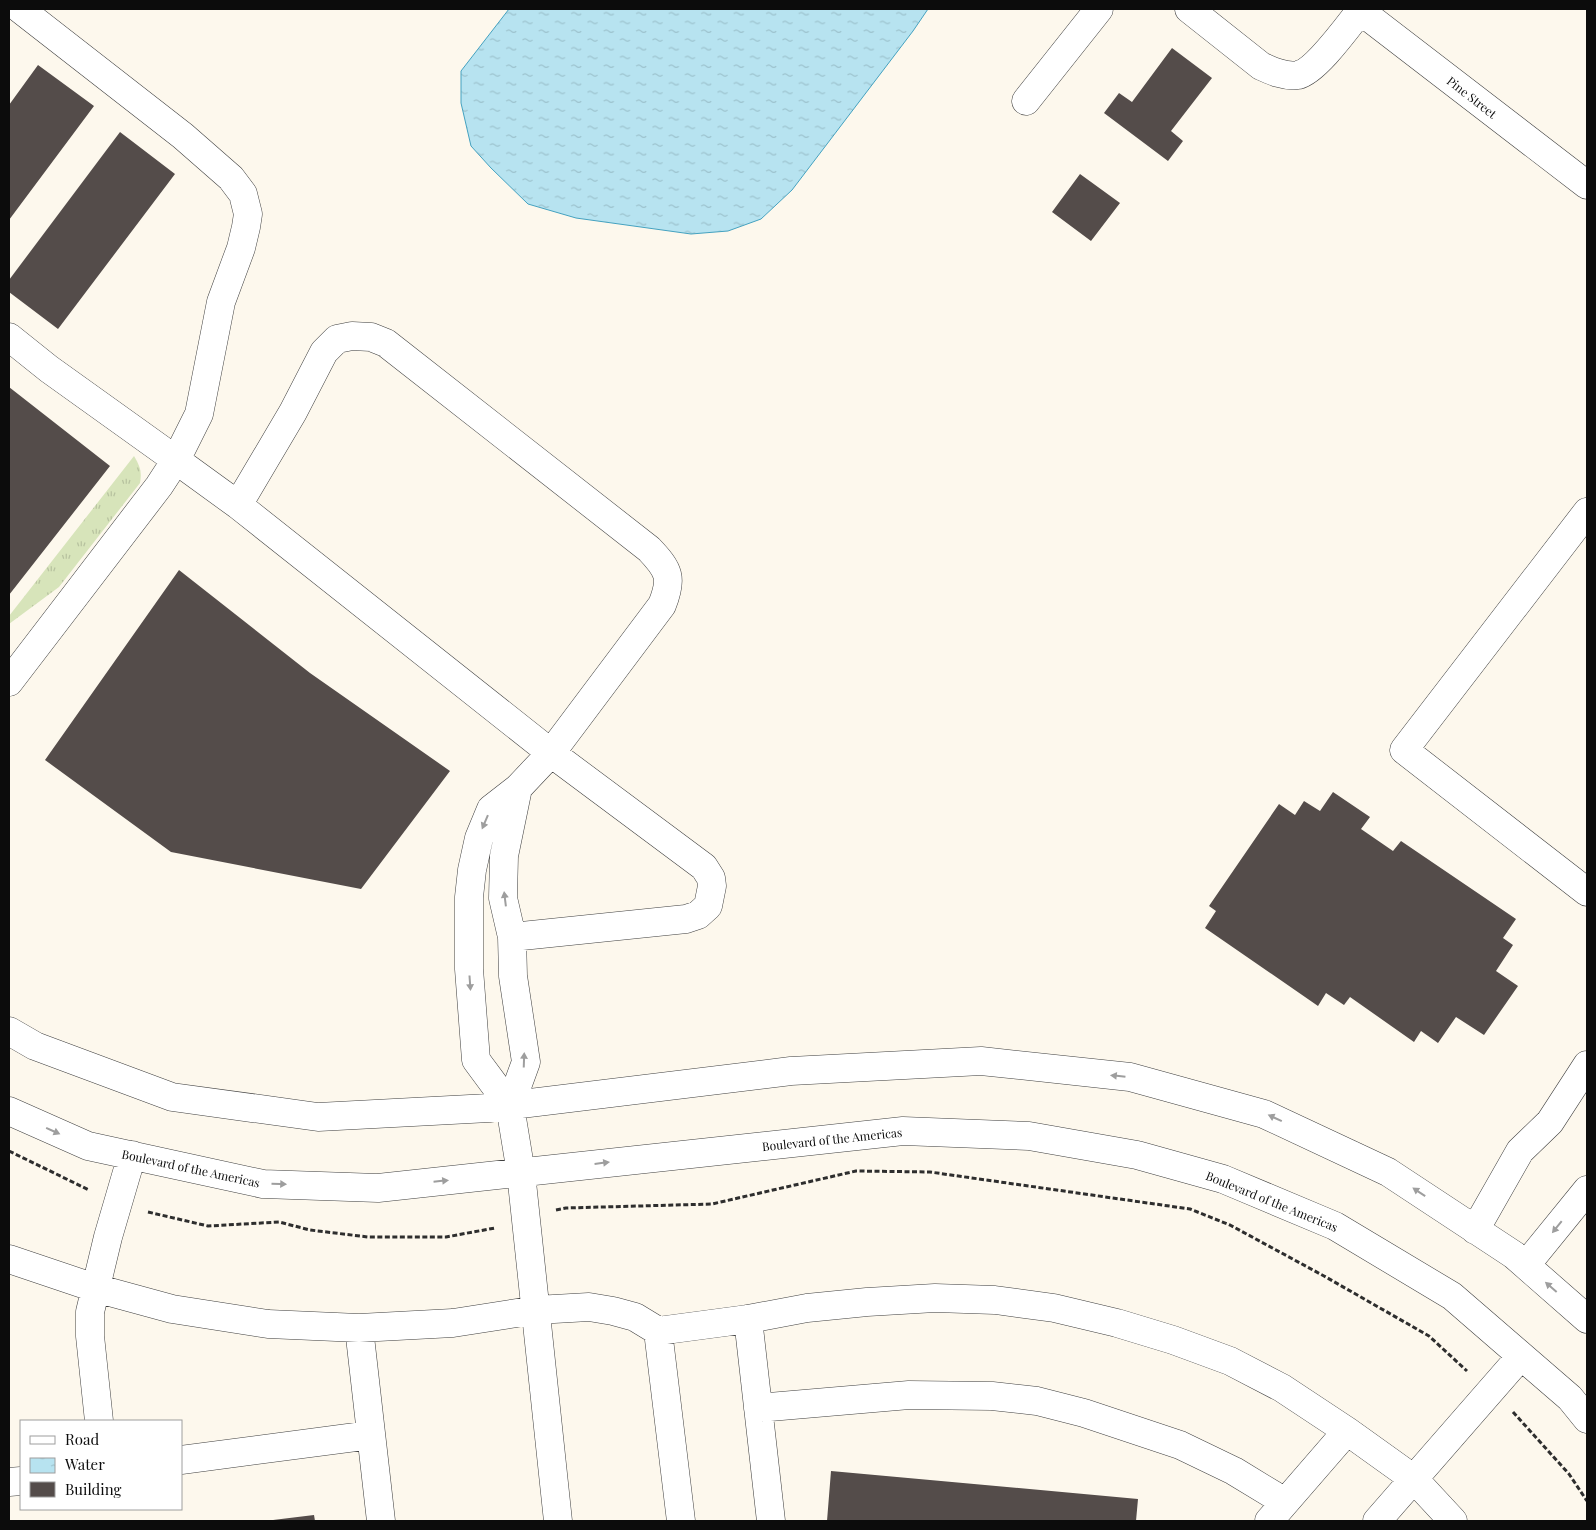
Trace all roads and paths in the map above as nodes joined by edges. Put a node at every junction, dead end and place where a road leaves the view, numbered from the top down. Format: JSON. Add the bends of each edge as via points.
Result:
{"nodes":[{"id":1,"x":20,"y":9,"type":"edge"},
{"id":2,"x":1099,"y":9,"type":"edge"},
{"id":3,"x":1189,"y":9,"type":"edge"},
{"id":4,"x":1359,"y":10,"type":"edge"},
{"id":5,"x":1026,"y":101,"type":"dead end"},
{"id":6,"x":1587,"y":185,"type":"edge"},
{"id":7,"x":9,"y":337,"type":"edge"},
{"id":8,"x":176,"y":460,"type":"junction"},
{"id":9,"x":238,"y":505,"type":"junction"},
{"id":10,"x":1587,"y":512,"type":"edge"},
{"id":11,"x":9,"y":682,"type":"edge"},
{"id":12,"x":551,"y":753,"type":"junction"},
{"id":13,"x":518,"y":788,"type":"junction"},
{"id":14,"x":1587,"y":892,"type":"edge"},
{"id":15,"x":512,"y":937,"type":"junction"},
{"id":16,"x":9,"y":1031,"type":"edge"},
{"id":17,"x":1587,"y":1065,"type":"edge"},
{"id":18,"x":510,"y":1106,"type":"junction"},
{"id":19,"x":9,"y":1111,"type":"edge"},
{"id":20,"x":9,"y":1151,"type":"edge"},
{"id":21,"x":132,"y":1155,"type":"junction"},
{"id":22,"x":521,"y":1173,"type":"junction"},
{"id":23,"x":86,"y":1190,"type":"dead end"},
{"id":24,"x":1587,"y":1190,"type":"edge"},
{"id":25,"x":566,"y":1208,"type":"dead end"},
{"id":26,"x":140,"y":1211,"type":"dead end"},
{"id":27,"x":498,"y":1227,"type":"dead end"},
{"id":28,"x":1475,"y":1230,"type":"junction"},
{"id":29,"x":9,"y":1259,"type":"edge"},
{"id":30,"x":1526,"y":1265,"type":"junction"},
{"id":31,"x":95,"y":1288,"type":"junction"},
{"id":32,"x":536,"y":1310,"type":"junction"},
{"id":33,"x":748,"y":1319,"type":"junction"},
{"id":34,"x":1587,"y":1319,"type":"edge"},
{"id":35,"x":359,"y":1328,"type":"junction"},
{"id":36,"x":658,"y":1331,"type":"junction"},
{"id":37,"x":1521,"y":1356,"type":"junction"},
{"id":38,"x":1463,"y":1368,"type":"dead end"},
{"id":39,"x":758,"y":1408,"type":"junction"},
{"id":40,"x":1517,"y":1415,"type":"dead end"},
{"id":41,"x":1587,"y":1419,"type":"edge"},
{"id":42,"x":99,"y":1420,"type":"edge"},
{"id":43,"x":1346,"y":1431,"type":"junction"},
{"id":44,"x":371,"y":1435,"type":"junction"},
{"id":45,"x":182,"y":1460,"type":"edge"},
{"id":46,"x":1414,"y":1479,"type":"junction"},
{"id":47,"x":1587,"y":1501,"type":"edge"},
{"id":48,"x":1277,"y":1512,"type":"edge"},
{"id":49,"x":381,"y":1521,"type":"edge"},
{"id":50,"x":558,"y":1521,"type":"edge"},
{"id":51,"x":681,"y":1521,"type":"edge"},
{"id":52,"x":772,"y":1521,"type":"edge"},
{"id":53,"x":1377,"y":1521,"type":"edge"},
{"id":54,"x":1453,"y":1521,"type":"edge"}],
"edges":[{"from":1,"to":8,"type":"street","via":[[183,136],[232,178],[243,194],[248,214],[241,248],[221,302],[199,414]]},
{"from":2,"to":5,"type":"street"},
{"from":3,"to":4,"type":"street","via":[[1261,66],[1273,72],[1294,75],[1313,66]]},
{"from":4,"to":6,"type":"street","name":"Pine Street"},
{"from":7,"to":8,"type":"street"},
{"from":8,"to":9,"type":"street"},
{"from":8,"to":11,"type":"street"},
{"from":9,"to":12,"type":"street"},
{"from":9,"to":12,"type":"street","via":[[324,352],[337,339],[371,337],[386,343],[649,549],[668,575],[668,590],[662,605]]},
{"from":10,"to":14,"type":"street","via":[[1404,750]]},
{"from":12,"to":13,"type":"street"},
{"from":12,"to":15,"type":"street","via":[[704,867],[711,878],[711,897],[708,906],[698,915],[686,919]]},
{"from":15,"to":13,"type":"street","one_way":true,"via":[[503,898],[504,856]]},
{"from":13,"to":18,"type":"street","one_way":true,"via":[[491,808],[479,838],[469,897],[469,969],[476,1060]]},
{"from":18,"to":15,"type":"street","one_way":true,"via":[[526,1062],[513,976]]},
{"from":16,"to":18,"type":"street","via":[[35,1046],[172,1097],[318,1117]]},
{"from":17,"to":28,"type":"street","via":[[1550,1122],[1520,1151]]},
{"from":18,"to":22,"type":"street"},
{"from":28,"to":18,"type":"street","one_way":true,"via":[[1388,1172],[1264,1114],[1130,1077],[981,1061],[791,1071]]},
{"from":19,"to":21,"type":"street","name":"Boulevard of the Americas","one_way":true,"via":[[88,1146]]},
{"from":20,"to":23,"type":"path"},
{"from":21,"to":22,"type":"street","name":"Boulevard of the Americas","one_way":true,"via":[[263,1184],[378,1188]]},
{"from":21,"to":31,"type":"street"},
{"from":22,"to":32,"type":"street"},
{"from":22,"to":37,"type":"street","name":"Boulevard of the Americas","one_way":true,"via":[[903,1131],[1029,1136],[1137,1154],[1223,1179],[1335,1226],[1452,1296]]},
{"from":24,"to":30,"type":"street","one_way":true},
{"from":25,"to":38,"type":"path","via":[[712,1204],[856,1171],[930,1172],[1190,1209],[1230,1224],[1429,1336]]},
{"from":26,"to":27,"type":"path","via":[[208,1226],[279,1222],[310,1230],[368,1237],[446,1237]]},
{"from":28,"to":30,"type":"street"},
{"from":29,"to":31,"type":"street"},
{"from":34,"to":30,"type":"street","one_way":true},
{"from":31,"to":35,"type":"street","via":[[172,1309],[268,1324]]},
{"from":31,"to":42,"type":"street","via":[[90,1336]]},
{"from":32,"to":35,"type":"street","via":[[453,1323]]},
{"from":32,"to":36,"type":"street","via":[[589,1308],[613,1311],[635,1317]]},
{"from":32,"to":50,"type":"street"},
{"from":33,"to":36,"type":"street"},
{"from":33,"to":39,"type":"street"},
{"from":33,"to":43,"type":"street","via":[[807,1308],[935,1298],[995,1300],[1054,1308],[1117,1323],[1230,1361],[1282,1388]]},
{"from":35,"to":44,"type":"street"},
{"from":36,"to":51,"type":"street"},
{"from":37,"to":41,"type":"street","name":"Boulevard of the Americas","via":[[1570,1398]]},
{"from":37,"to":46,"type":"street"},
{"from":39,"to":48,"type":"street","via":[[909,1395],[992,1396],[1036,1401],[1084,1412],[1180,1445],[1234,1471]]},
{"from":39,"to":52,"type":"street"},
{"from":40,"to":47,"type":"path","via":[[1569,1474]]},
{"from":43,"to":46,"type":"street"},
{"from":43,"to":48,"type":"street"},
{"from":44,"to":45,"type":"street"},
{"from":44,"to":49,"type":"street"},
{"from":46,"to":53,"type":"street"},
{"from":46,"to":54,"type":"street"}]}
